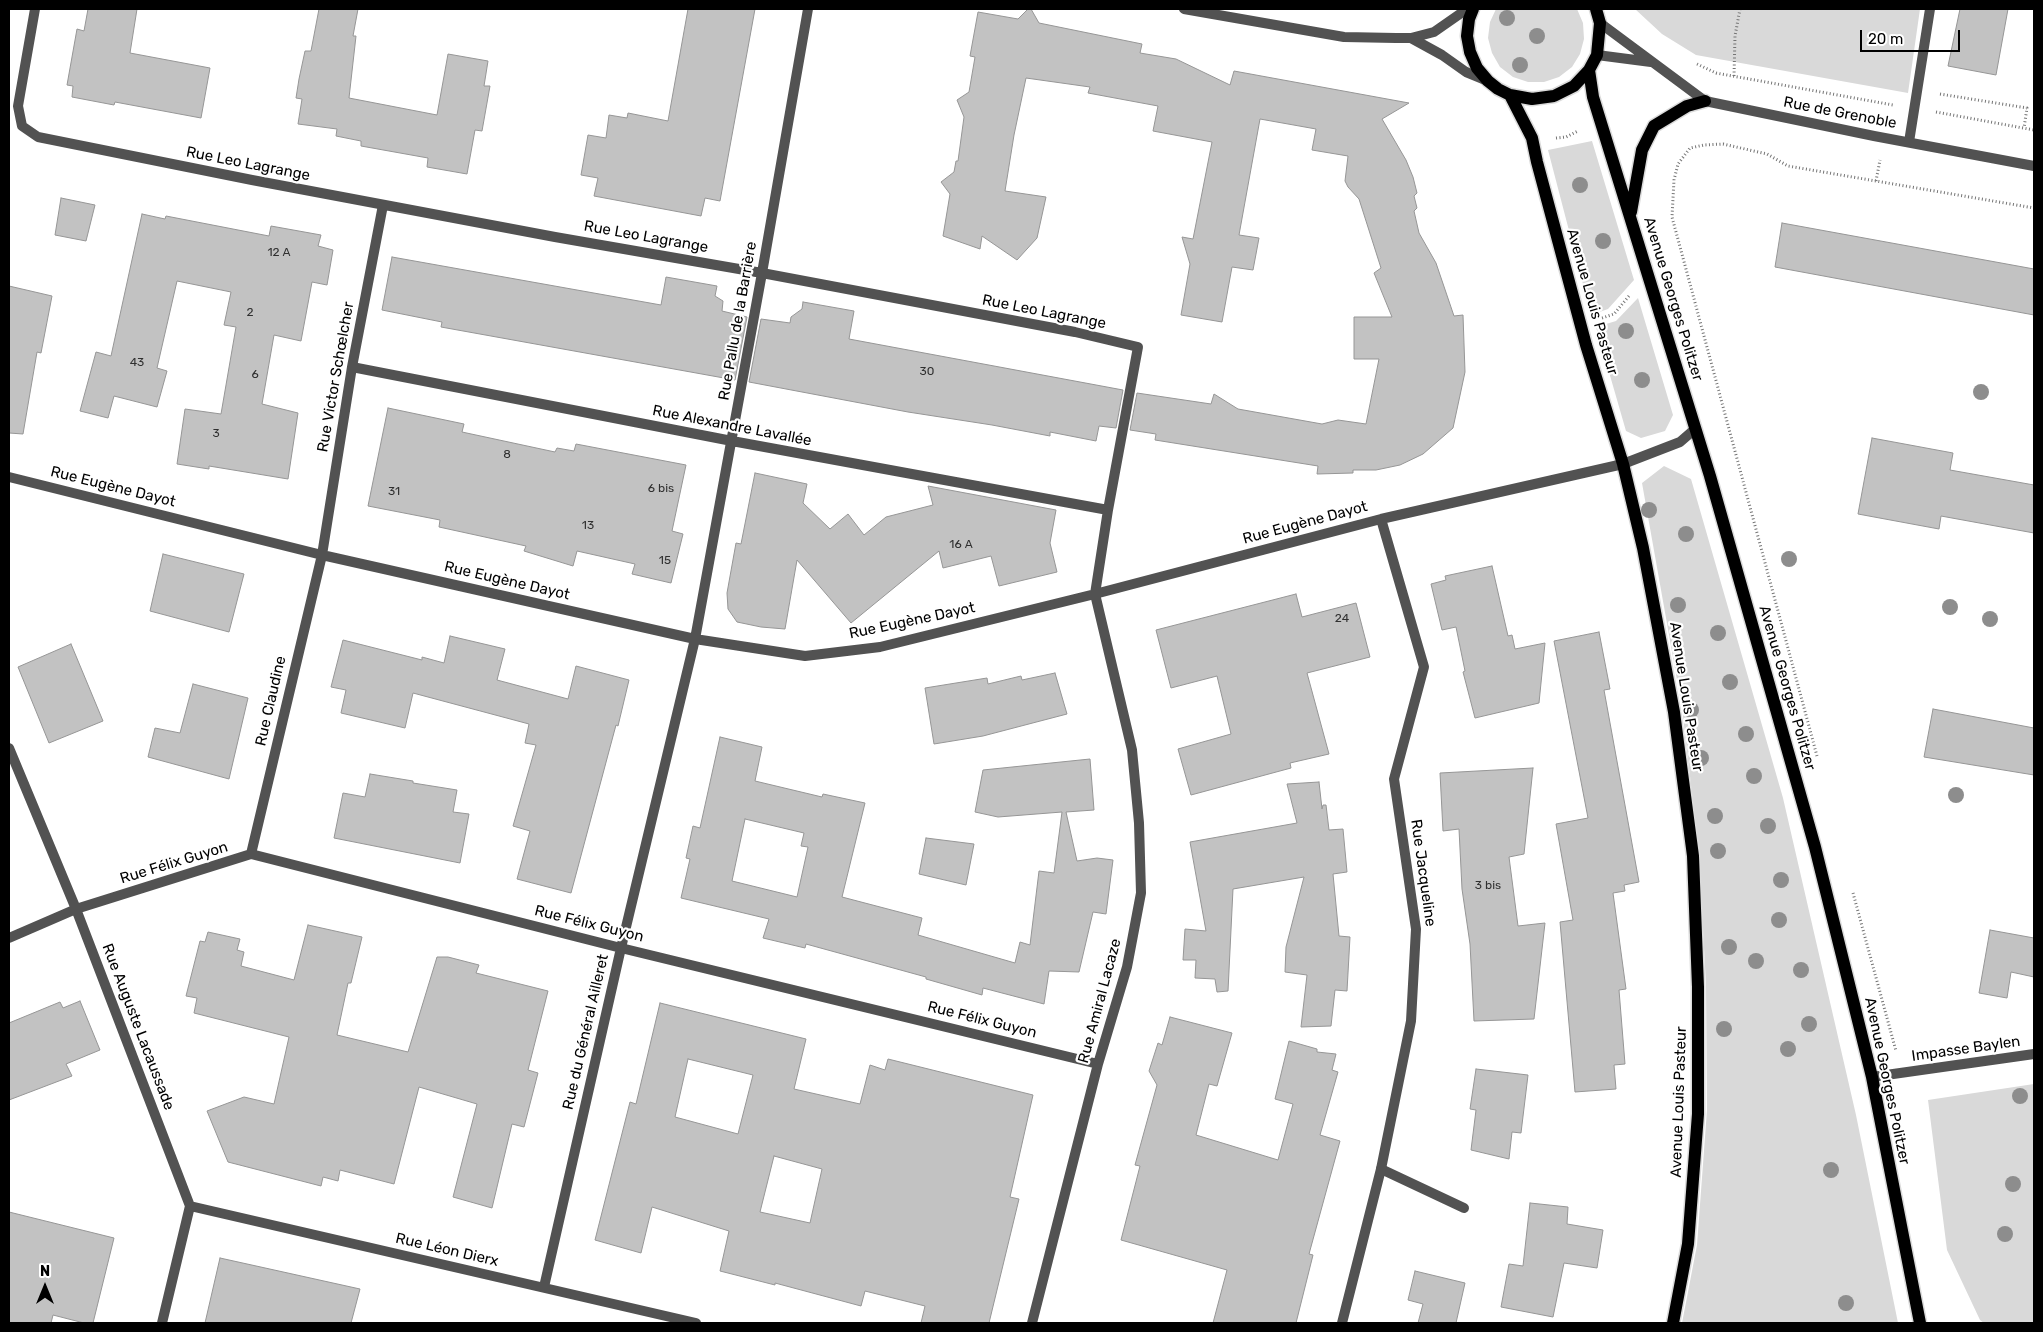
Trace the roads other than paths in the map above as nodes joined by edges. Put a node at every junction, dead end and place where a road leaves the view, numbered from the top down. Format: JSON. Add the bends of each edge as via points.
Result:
{"nodes":[{"id":1,"x":35,"y":9,"type":"edge"},
{"id":2,"x":808,"y":9,"type":"edge"},
{"id":3,"x":1184,"y":9,"type":"edge"},
{"id":4,"x":1468,"y":9,"type":"edge"},
{"id":5,"x":1473,"y":9,"type":"edge"},
{"id":6,"x":1596,"y":9,"type":"edge"},
{"id":7,"x":1930,"y":9,"type":"edge"},
{"id":8,"x":1600,"y":23,"type":"junction"},
{"id":9,"x":1410,"y":38,"type":"junction"},
{"id":10,"x":1597,"y":55,"type":"junction"},
{"id":11,"x":1652,"y":62,"type":"junction"},
{"id":12,"x":1589,"y":70,"type":"junction"},
{"id":13,"x":1488,"y":81,"type":"junction"},
{"id":14,"x":1510,"y":95,"type":"junction"},
{"id":15,"x":1705,"y":101,"type":"junction"},
{"id":16,"x":1909,"y":142,"type":"junction"},
{"id":17,"x":2034,"y":166,"type":"edge"},
{"id":18,"x":383,"y":204,"type":"junction"},
{"id":19,"x":1630,"y":214,"type":"junction"},
{"id":20,"x":762,"y":273,"type":"junction"},
{"id":21,"x":352,"y":368,"type":"junction"},
{"id":22,"x":1695,"y":429,"type":"junction"},
{"id":23,"x":732,"y":441,"type":"junction"},
{"id":24,"x":1623,"y":464,"type":"junction"},
{"id":25,"x":9,"y":477,"type":"edge"},
{"id":26,"x":1108,"y":510,"type":"junction"},
{"id":27,"x":1381,"y":519,"type":"junction"},
{"id":28,"x":322,"y":555,"type":"junction"},
{"id":29,"x":1094,"y":594,"type":"junction"},
{"id":30,"x":695,"y":639,"type":"junction"},
{"id":31,"x":9,"y":748,"type":"edge"},
{"id":32,"x":250,"y":854,"type":"junction"},
{"id":33,"x":76,"y":909,"type":"junction"},
{"id":34,"x":9,"y":938,"type":"edge"},
{"id":35,"x":621,"y":948,"type":"junction"},
{"id":36,"x":2034,"y":1054,"type":"edge"},
{"id":37,"x":1098,"y":1064,"type":"junction"},
{"id":38,"x":1872,"y":1078,"type":"junction"},
{"id":39,"x":1381,"y":1169,"type":"junction"},
{"id":40,"x":190,"y":1206,"type":"junction"},
{"id":41,"x":1464,"y":1208,"type":"dead end"},
{"id":42,"x":544,"y":1287,"type":"junction"},
{"id":43,"x":162,"y":1323,"type":"edge"},
{"id":44,"x":696,"y":1323,"type":"edge"},
{"id":45,"x":1032,"y":1323,"type":"edge"},
{"id":46,"x":1342,"y":1323,"type":"edge"},
{"id":47,"x":1673,"y":1323,"type":"edge"},
{"id":48,"x":1920,"y":1323,"type":"edge"}],
"edges":[{"from":1,"to":18,"type":"street","name":"Rue Leo Lagrange","via":[[18,106],[22,126],[38,137]]},
{"from":2,"to":20,"type":"street","name":"Rue Pallu de la Barrière"},
{"from":3,"to":9,"type":"street","via":[[1344,37]]},
{"from":4,"to":9,"type":"street","via":[[1434,32]]},
{"from":5,"to":13,"type":"main road","via":[[1469,19],[1470,52]]},
{"from":6,"to":8,"type":"main road"},
{"from":7,"to":16,"type":"street"},
{"from":8,"to":10,"type":"main road"},
{"from":8,"to":11,"type":"street","name":"Rue de Grenoble"},
{"from":9,"to":13,"type":"street","via":[[1466,72]]},
{"from":10,"to":11,"type":"street","name":"Rue de Grenoble"},
{"from":10,"to":12,"type":"main road"},
{"from":11,"to":15,"type":"street","name":"Rue de Grenoble"},
{"from":12,"to":14,"type":"main road","via":[[1574,86],[1554,96],[1532,100]]},
{"from":12,"to":19,"type":"main road","name":"Avenue Georges Politzer","via":[[1593,97]]},
{"from":13,"to":14,"type":"main road"},
{"from":14,"to":24,"type":"main road","name":"Avenue Louis Pasteur","via":[[1532,138],[1586,345]]},
{"from":15,"to":16,"type":"street","name":"Rue de Grenoble"},
{"from":15,"to":19,"type":"main road","via":[[1687,106],[1654,126],[1642,150]]},
{"from":16,"to":17,"type":"street","name":"Rue de Grenoble"},
{"from":18,"to":20,"type":"street","name":"Rue Leo Lagrange"},
{"from":18,"to":21,"type":"street","name":"Rue Victor Schœlcher"},
{"from":19,"to":22,"type":"main road","name":"Avenue Georges Politzer"},
{"from":20,"to":23,"type":"street","name":"Rue Pallu de la Barrière"},
{"from":20,"to":26,"type":"street","name":"Rue Leo Lagrange","via":[[1075,332],[1138,347]]},
{"from":21,"to":23,"type":"street","name":"Rue Alexandre Lavallée"},
{"from":21,"to":28,"type":"street","name":"Rue Victor Schœlcher"},
{"from":22,"to":24,"type":"street","name":"Rue Eugène Dayot","via":[[1680,442]]},
{"from":22,"to":38,"type":"main road","name":"Avenue Georges Politzer","via":[[1815,847]]},
{"from":23,"to":26,"type":"street","name":"Rue Alexandre Lavallée"},
{"from":23,"to":30,"type":"street","name":"Rue Pallu de la Barrière"},
{"from":24,"to":27,"type":"street","name":"Rue Eugène Dayot"},
{"from":24,"to":47,"type":"main road","name":"Avenue Louis Pasteur","via":[[1644,548],[1674,712],[1693,856],[1698,1114],[1688,1244]]},
{"from":25,"to":28,"type":"street","name":"Rue Eugène Dayot"},
{"from":26,"to":29,"type":"street","name":"Rue Leo Lagrange"},
{"from":27,"to":29,"type":"street","name":"Rue Eugène Dayot"},
{"from":27,"to":39,"type":"street","name":"Rue Jacqueline","via":[[1424,667],[1394,779],[1416,929],[1411,1021]]},
{"from":28,"to":30,"type":"street","name":"Rue Eugène Dayot"},
{"from":28,"to":32,"type":"street","name":"Rue Claudine"},
{"from":29,"to":30,"type":"street","name":"Rue Eugène Dayot","via":[[880,646],[805,656]]},
{"from":29,"to":37,"type":"street","name":"Rue Amiral Lacaze","via":[[1132,750],[1140,823],[1141,893],[1128,967]]},
{"from":30,"to":35,"type":"street","name":"Rue du Général Ailleret"},
{"from":31,"to":33,"type":"street","name":"Rue Auguste Lacaussade"},
{"from":32,"to":33,"type":"street","name":"Rue Félix Guyon"},
{"from":32,"to":35,"type":"street","name":"Rue Félix Guyon"},
{"from":33,"to":34,"type":"street","name":"Rue Félix Guyon"},
{"from":33,"to":40,"type":"street","name":"Rue Auguste Lacaussade"},
{"from":35,"to":37,"type":"street","name":"Rue Félix Guyon"},
{"from":35,"to":42,"type":"street","name":"Rue du Général Ailleret"},
{"from":36,"to":38,"type":"street","name":"Impasse Baylen"},
{"from":37,"to":45,"type":"street","name":"Rue Amiral Lacaze"},
{"from":38,"to":48,"type":"main road","name":"Avenue Georges Politzer"},
{"from":39,"to":41,"type":"street"},
{"from":39,"to":46,"type":"street","name":"Rue Jacqueline"},
{"from":40,"to":42,"type":"street","name":"Rue Léon Dierx"},
{"from":40,"to":43,"type":"street"},
{"from":42,"to":44,"type":"street","name":"Rue Léon Dierx"}]}
